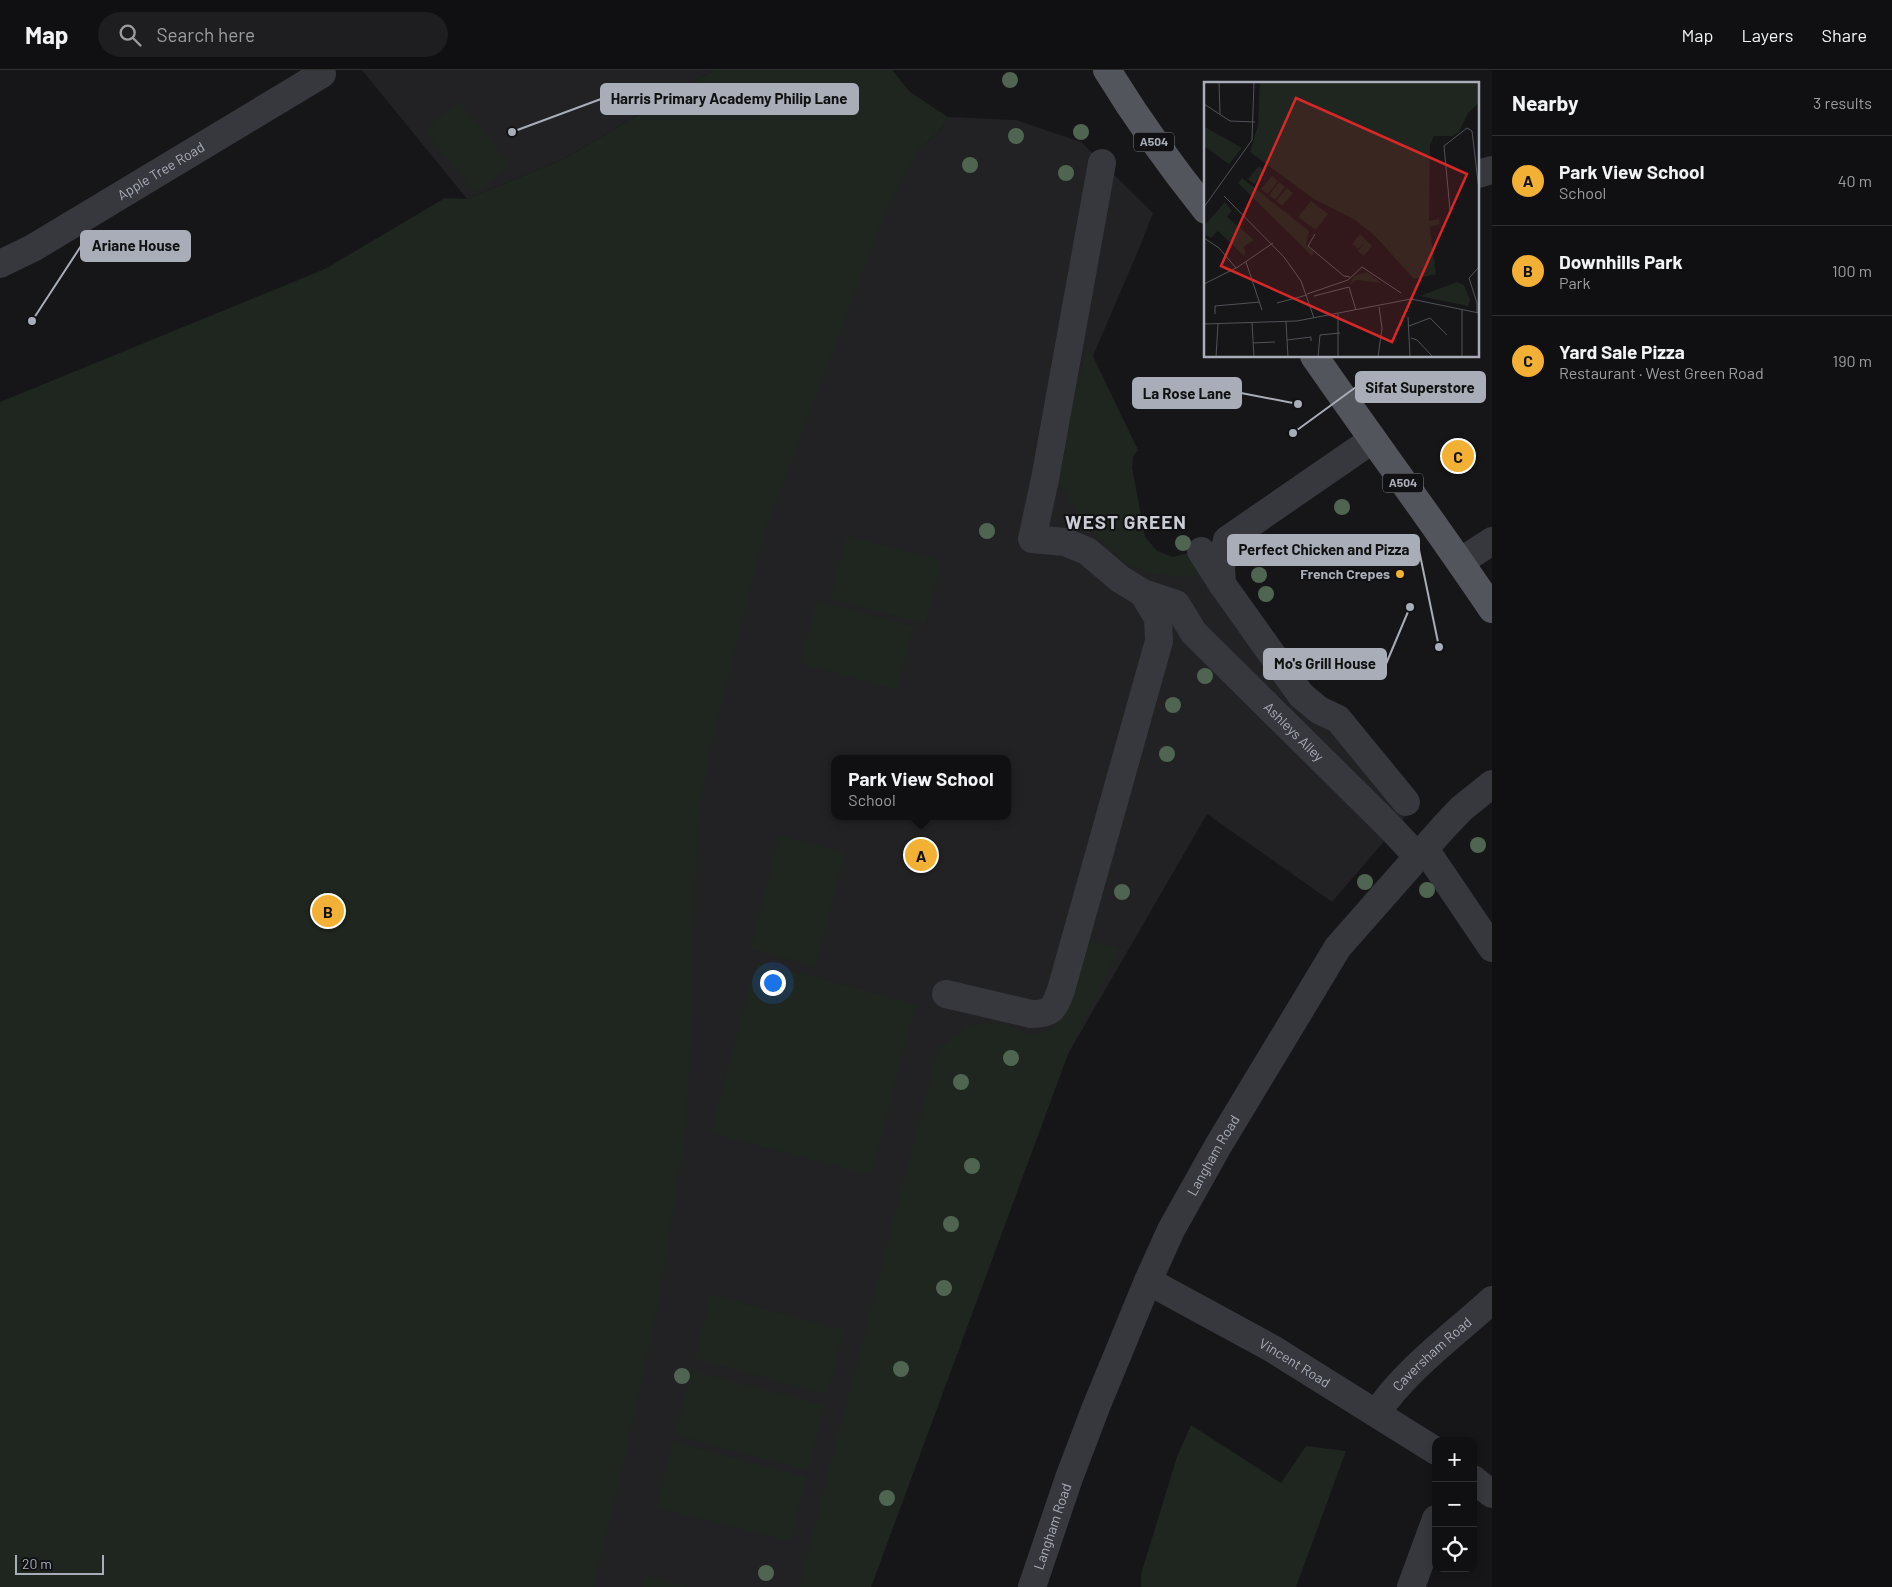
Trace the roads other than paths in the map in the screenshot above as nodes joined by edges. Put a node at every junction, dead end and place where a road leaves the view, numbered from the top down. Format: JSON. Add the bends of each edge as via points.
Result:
{"nodes":[{"id":1,"x":1106,"y":70,"type":"edge"},
{"id":2,"x":322,"y":74,"type":"dead end"},
{"id":3,"x":1102,"y":163,"type":"dead end"},
{"id":4,"x":1204,"y":208,"type":"edge"},
{"id":5,"x":0,"y":264,"type":"edge"},
{"id":6,"x":1315,"y":358,"type":"edge"},
{"id":7,"x":1372,"y":440,"type":"junction"},
{"id":8,"x":1492,"y":541,"type":"edge"},
{"id":9,"x":1200,"y":551,"type":"dead end"},
{"id":10,"x":1460,"y":562,"type":"junction"},
{"id":11,"x":1222,"y":584,"type":"junction"},
{"id":12,"x":1143,"y":593,"type":"junction"},
{"id":13,"x":1492,"y":609,"type":"edge"},
{"id":14,"x":1194,"y":633,"type":"junction"},
{"id":15,"x":1159,"y":641,"type":"junction"},
{"id":16,"x":1492,"y":784,"type":"edge"},
{"id":17,"x":1406,"y":802,"type":"dead end"},
{"id":18,"x":1421,"y":853,"type":"junction"},
{"id":19,"x":1492,"y":948,"type":"edge"},
{"id":20,"x":946,"y":994,"type":"dead end"},
{"id":21,"x":1148,"y":1281,"type":"junction"},
{"id":22,"x":1492,"y":1300,"type":"edge"},
{"id":23,"x":1377,"y":1413,"type":"junction"},
{"id":24,"x":1432,"y":1448,"type":"edge"},
{"id":25,"x":1477,"y":1482,"type":"edge"},
{"id":26,"x":1492,"y":1494,"type":"edge"},
{"id":27,"x":1433,"y":1527,"type":"edge"},
{"id":28,"x":1032,"y":1587,"type":"edge"},
{"id":29,"x":1411,"y":1587,"type":"edge"}],
"edges":[{"from":1,"to":4,"type":"main road","number":"A504","via":[[1174,170]]},
{"from":2,"to":5,"type":"street","name":"Apple Tree Road","via":[[33,248]]},
{"from":3,"to":12,"type":"street","via":[[1032,539],[1065,542],[1087,551],[1120,579]]},
{"from":6,"to":7,"type":"main road","number":"A504"},
{"from":7,"to":10,"type":"main road","number":"A504"},
{"from":7,"to":11,"type":"street","via":[[1227,540],[1221,567]]},
{"from":8,"to":10,"type":"street"},
{"from":9,"to":11,"type":"street"},
{"from":10,"to":13,"type":"main road","number":"A504"},
{"from":11,"to":17,"type":"street","via":[[1301,695],[1319,710],[1338,719]]},
{"from":12,"to":14,"type":"street","name":"Ashleys Alley","via":[[1176,604]]},
{"from":12,"to":15,"type":"street","via":[[1158,618]]},
{"from":14,"to":15,"type":"street","via":[[1176,632]]},
{"from":14,"to":18,"type":"street","name":"Ashleys Alley","via":[[1387,824]]},
{"from":15,"to":20,"type":"street","via":[[1054,1008],[1044,1014],[1031,1014]]},
{"from":16,"to":18,"type":"street","name":"Langham Road","via":[[1461,809]]},
{"from":18,"to":19,"type":"street","name":"Ashleys Alley"},
{"from":18,"to":21,"type":"street","name":"Langham Road","via":[[1338,947],[1218,1146]]},
{"from":21,"to":23,"type":"street","name":"Vincent Road","via":[[1273,1349]]},
{"from":21,"to":28,"type":"street","name":"Langham Road","via":[[1089,1425]]},
{"from":22,"to":23,"type":"street","name":"Caversham Road","via":[[1405,1378]]},
{"from":23,"to":24,"type":"street","name":"Vincent Road"},
{"from":25,"to":26,"type":"street"},
{"from":27,"to":29,"type":"street"}]}
